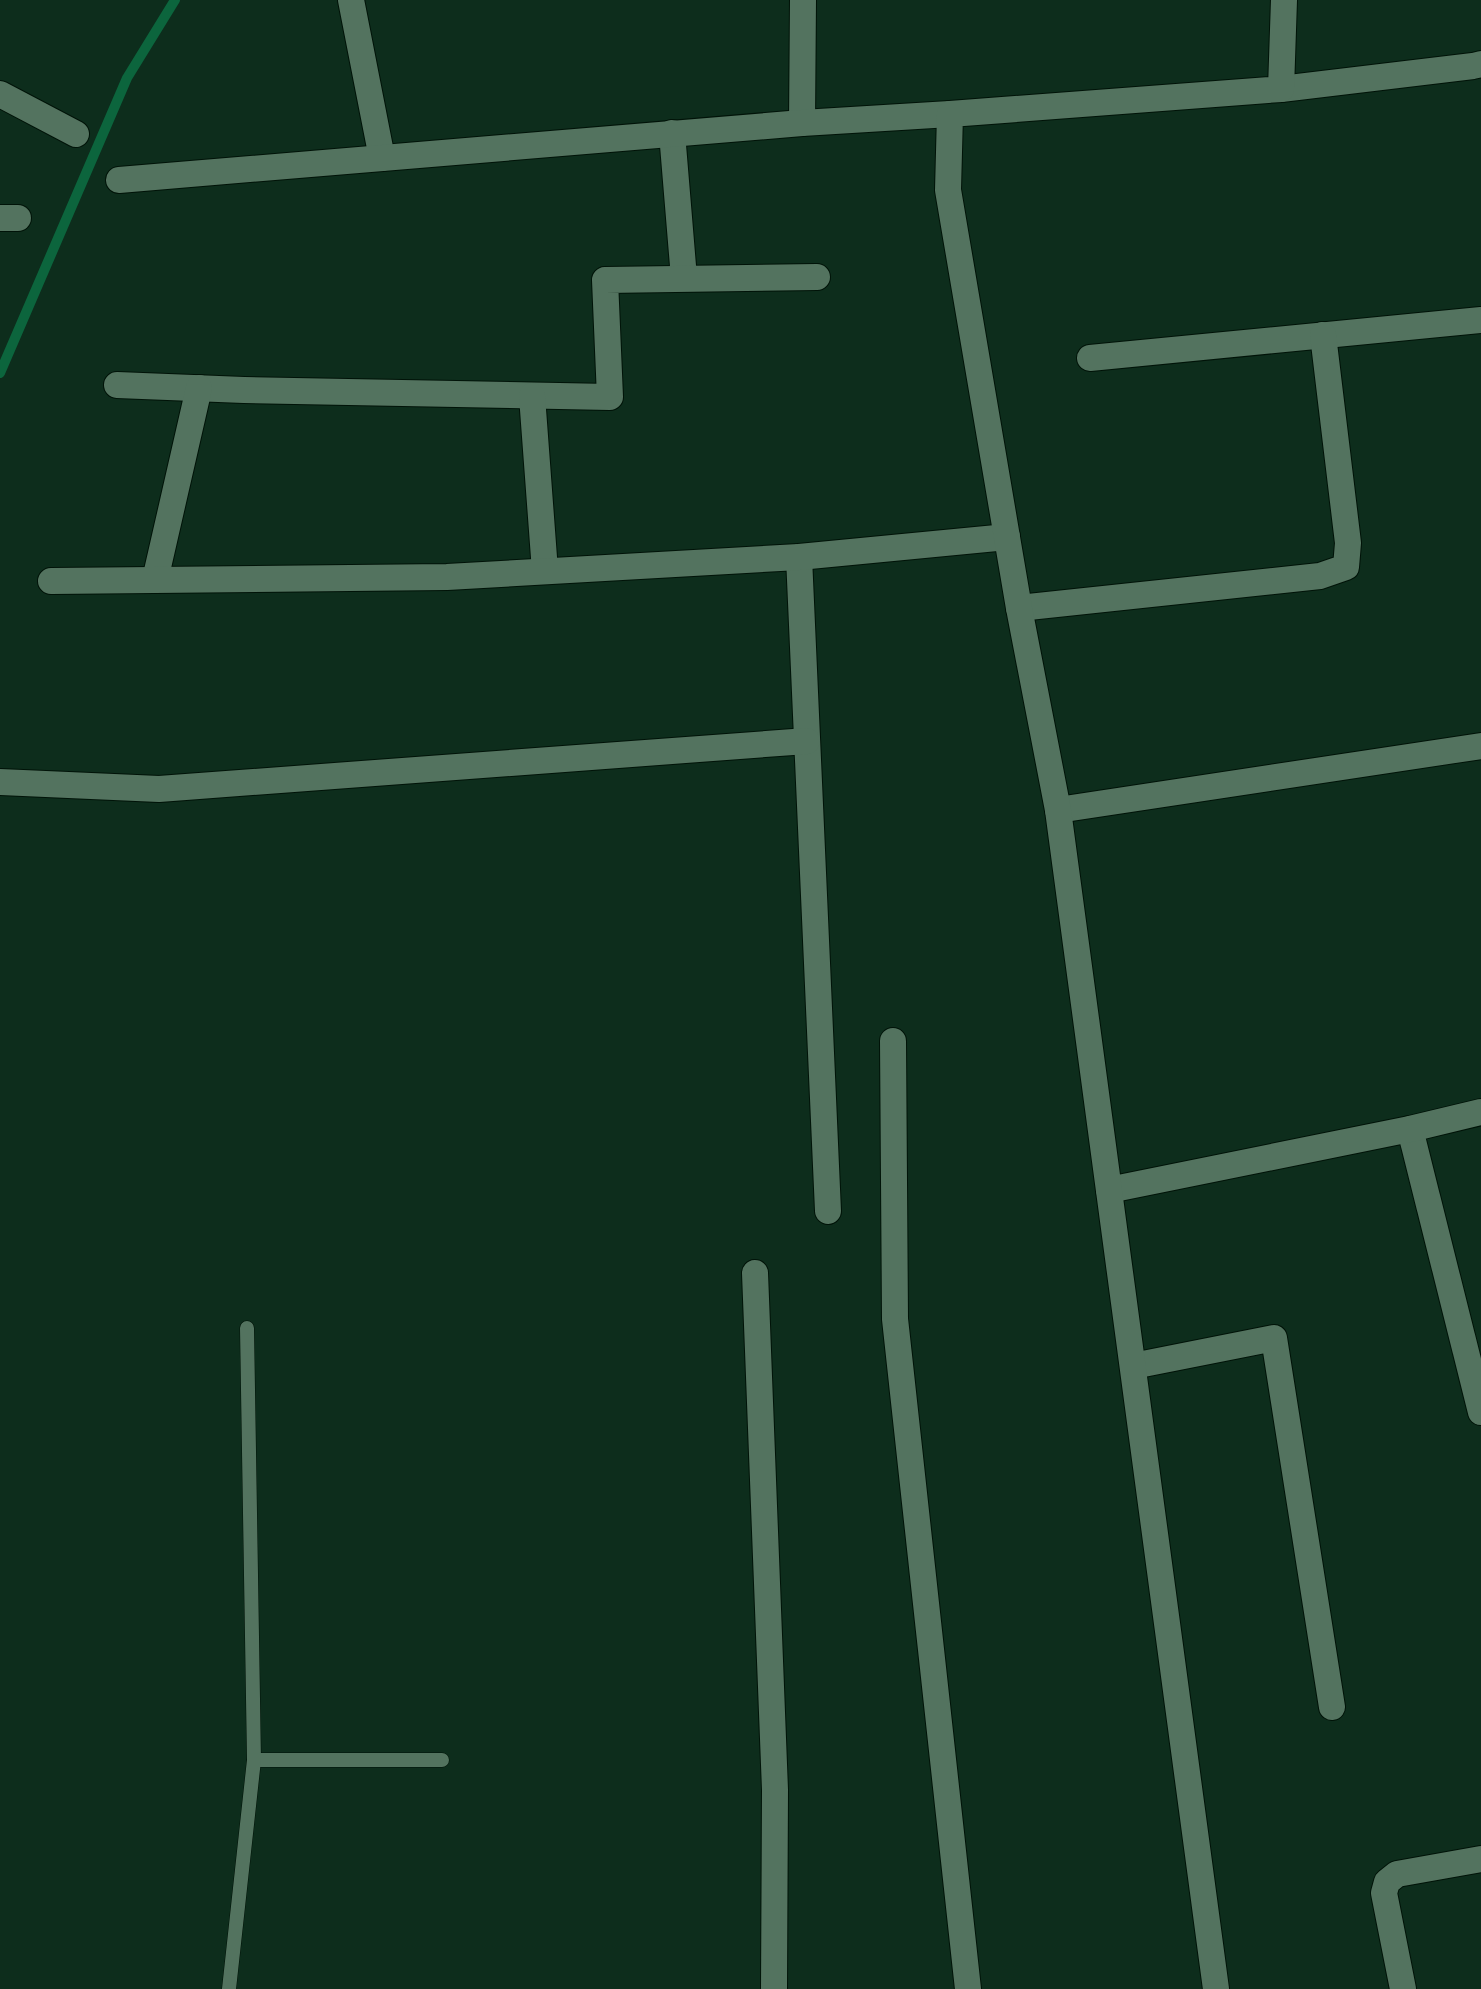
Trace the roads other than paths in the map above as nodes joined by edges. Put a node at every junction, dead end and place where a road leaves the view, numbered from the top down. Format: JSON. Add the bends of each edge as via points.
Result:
{"nodes":[{"id":1,"x":351,"y":0,"type":"edge"},
{"id":2,"x":803,"y":0,"type":"edge"},
{"id":3,"x":1284,"y":0,"type":"edge"},
{"id":4,"x":1481,"y":64,"type":"edge"},
{"id":5,"x":1281,"y":89,"type":"junction"},
{"id":6,"x":0,"y":94,"type":"edge"},
{"id":7,"x":950,"y":114,"type":"junction"},
{"id":8,"x":802,"y":122,"type":"junction"},
{"id":9,"x":76,"y":134,"type":"dead end"},
{"id":10,"x":672,"y":134,"type":"junction"},
{"id":11,"x":382,"y":158,"type":"junction"},
{"id":12,"x":119,"y":180,"type":"dead end"},
{"id":13,"x":818,"y":277,"type":"dead end"},
{"id":14,"x":684,"y":278,"type":"junction"},
{"id":15,"x":1481,"y":320,"type":"edge"},
{"id":16,"x":1323,"y":335,"type":"junction"},
{"id":17,"x":1090,"y":358,"type":"dead end"},
{"id":18,"x":117,"y":385,"type":"dead end"},
{"id":19,"x":199,"y":388,"type":"junction"},
{"id":20,"x":532,"y":396,"type":"junction"},
{"id":21,"x":1007,"y":536,"type":"junction"},
{"id":22,"x":799,"y":557,"type":"junction"},
{"id":23,"x":545,"y":571,"type":"junction"},
{"id":24,"x":155,"y":580,"type":"junction"},
{"id":25,"x":51,"y":581,"type":"dead end"},
{"id":26,"x":1019,"y":608,"type":"junction"},
{"id":27,"x":808,"y":741,"type":"junction"},
{"id":28,"x":1481,"y":746,"type":"edge"},
{"id":29,"x":0,"y":782,"type":"edge"},
{"id":30,"x":1058,"y":810,"type":"junction"},
{"id":31,"x":894,"y":1041,"type":"dead end"},
{"id":32,"x":1481,"y":1112,"type":"edge"},
{"id":33,"x":1410,"y":1129,"type":"junction"},
{"id":34,"x":1109,"y":1190,"type":"junction"},
{"id":35,"x":828,"y":1210,"type":"dead end"},
{"id":36,"x":755,"y":1273,"type":"dead end"},
{"id":37,"x":247,"y":1328,"type":"dead end"},
{"id":38,"x":1133,"y":1366,"type":"junction"},
{"id":39,"x":1481,"y":1412,"type":"edge"},
{"id":40,"x":1332,"y":1707,"type":"dead end"},
{"id":41,"x":254,"y":1760,"type":"junction"},
{"id":42,"x":442,"y":1760,"type":"dead end"},
{"id":43,"x":1481,"y":1859,"type":"edge"},
{"id":44,"x":229,"y":1989,"type":"edge"},
{"id":45,"x":774,"y":1989,"type":"edge"},
{"id":46,"x":968,"y":1989,"type":"edge"},
{"id":47,"x":1216,"y":1989,"type":"edge"},
{"id":48,"x":1403,"y":1989,"type":"edge"}],
"edges":[{"from":1,"to":11,"type":"street"},
{"from":2,"to":8,"type":"street"},
{"from":3,"to":5,"type":"street"},
{"from":4,"to":5,"type":"street"},
{"from":5,"to":7,"type":"street"},
{"from":6,"to":9,"type":"street"},
{"from":7,"to":8,"type":"street"},
{"from":7,"to":21,"type":"street","via":[[948,190]]},
{"from":8,"to":10,"type":"street"},
{"from":10,"to":11,"type":"street"},
{"from":10,"to":14,"type":"street"},
{"from":11,"to":12,"type":"street"},
{"from":13,"to":14,"type":"street"},
{"from":14,"to":20,"type":"street","via":[[605,280],[610,397]]},
{"from":15,"to":16,"type":"street"},
{"from":16,"to":17,"type":"street"},
{"from":16,"to":26,"type":"street","via":[[1348,543],[1346,567],[1320,576]]},
{"from":18,"to":19,"type":"street"},
{"from":19,"to":20,"type":"street"},
{"from":19,"to":24,"type":"street"},
{"from":20,"to":23,"type":"street"},
{"from":21,"to":22,"type":"street"},
{"from":21,"to":26,"type":"street"},
{"from":22,"to":23,"type":"street"},
{"from":22,"to":27,"type":"street"},
{"from":23,"to":24,"type":"street","via":[[447,576]]},
{"from":24,"to":25,"type":"street"},
{"from":26,"to":30,"type":"street"},
{"from":27,"to":29,"type":"street","via":[[159,789]]},
{"from":27,"to":35,"type":"street"},
{"from":28,"to":30,"type":"street"},
{"from":30,"to":34,"type":"street"},
{"from":31,"to":46,"type":"street","via":[[895,1319]]},
{"from":32,"to":33,"type":"street"},
{"from":33,"to":34,"type":"street"},
{"from":33,"to":39,"type":"street"},
{"from":34,"to":38,"type":"street"},
{"from":36,"to":45,"type":"street","via":[[775,1790]]},
{"from":37,"to":41,"type":"lane"},
{"from":38,"to":40,"type":"street","via":[[1274,1338]]},
{"from":38,"to":47,"type":"street"},
{"from":41,"to":42,"type":"lane"},
{"from":41,"to":44,"type":"lane"},
{"from":43,"to":48,"type":"street","via":[[1397,1874],[1387,1882],[1384,1893]]}]}
